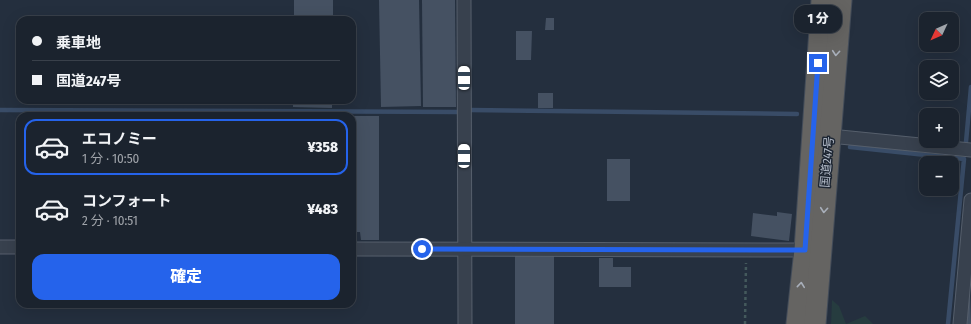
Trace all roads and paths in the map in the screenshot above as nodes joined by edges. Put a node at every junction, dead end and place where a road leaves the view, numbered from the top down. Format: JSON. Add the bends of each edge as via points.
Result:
{"nodes":[{"id":1,"x":464,"y":0,"type":"edge"},
{"id":2,"x":822,"y":0,"type":"edge"},
{"id":3,"x":841,"y":0,"type":"edge"},
{"id":4,"x":830,"y":136,"type":"junction"},
{"id":5,"x":971,"y":150,"type":"edge"},
{"id":6,"x":971,"y":200,"type":"edge"},
{"id":7,"x":0,"y":247,"type":"edge"},
{"id":8,"x":16,"y":247,"type":"edge"},
{"id":9,"x":356,"y":249,"type":"edge"},
{"id":10,"x":464,"y":250,"type":"junction"},
{"id":11,"x":805,"y":250,"type":"junction"},
{"id":12,"x":746,"y":251,"type":"junction"},
{"id":13,"x":465,"y":324,"type":"edge"},
{"id":14,"x":745,"y":324,"type":"edge"},
{"id":15,"x":797,"y":324,"type":"edge"},
{"id":16,"x":815,"y":324,"type":"edge"},
{"id":17,"x":960,"y":324,"type":"edge"}],
"edges":[{"from":1,"to":10,"type":"street"},
{"from":2,"to":11,"type":"highway","name":"国道247号"},
{"from":3,"to":4,"type":"highway","name":"国道247号","one_way":true},
{"from":4,"to":5,"type":"street"},
{"from":4,"to":16,"type":"highway","name":"国道247号","one_way":true},
{"from":6,"to":17,"type":"street"},
{"from":7,"to":8,"type":"street"},
{"from":9,"to":10,"type":"street"},
{"from":10,"to":12,"type":"street"},
{"from":10,"to":13,"type":"street"},
{"from":11,"to":12,"type":"street"},
{"from":15,"to":11,"type":"highway","name":"国道247号","one_way":true},
{"from":12,"to":14,"type":"path"}]}
